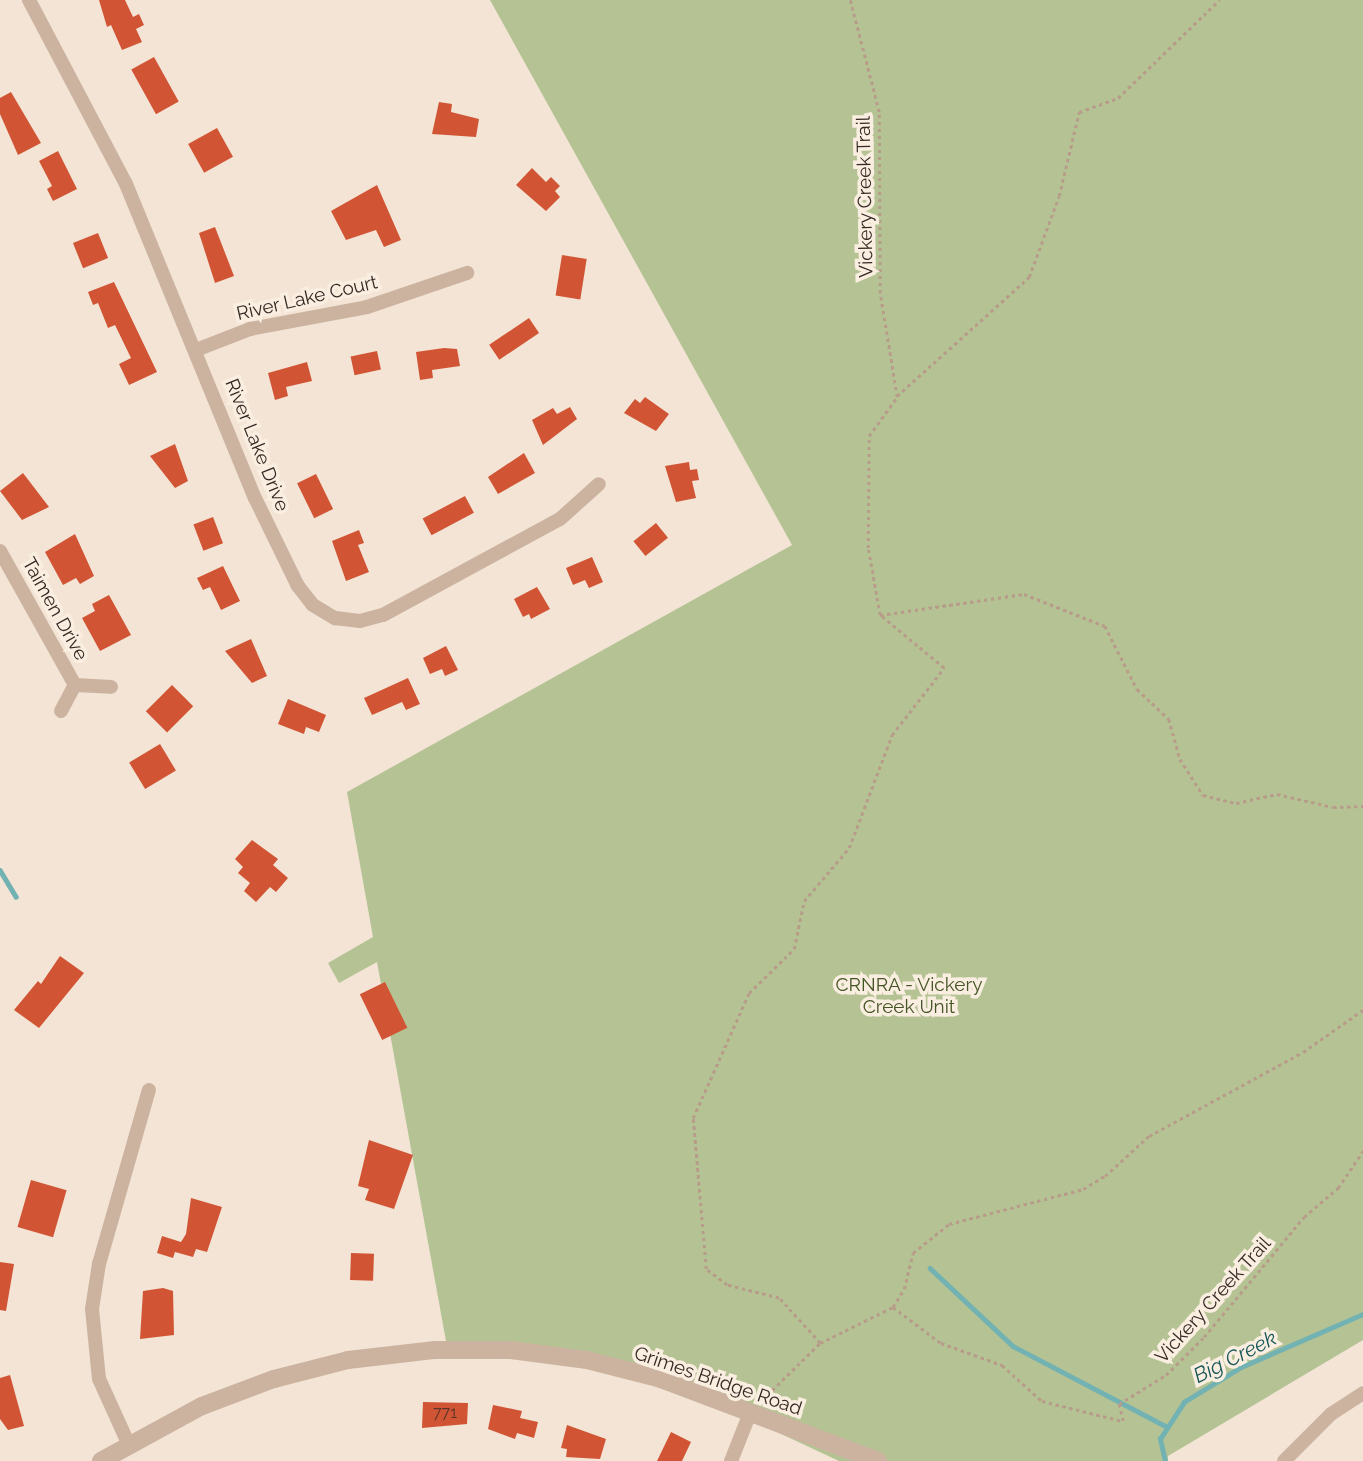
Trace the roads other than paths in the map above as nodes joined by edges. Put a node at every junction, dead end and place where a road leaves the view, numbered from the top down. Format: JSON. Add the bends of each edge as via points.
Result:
{"nodes":[{"id":1,"x":29,"y":0,"type":"edge"},
{"id":2,"x":467,"y":273,"type":"dead end"},
{"id":3,"x":196,"y":350,"type":"junction"},
{"id":4,"x":598,"y":485,"type":"dead end"},
{"id":5,"x":0,"y":551,"type":"edge"},
{"id":6,"x":75,"y":685,"type":"junction"},
{"id":7,"x":111,"y":687,"type":"dead end"},
{"id":8,"x":61,"y":711,"type":"dead end"},
{"id":9,"x":149,"y":1090,"type":"dead end"},
{"id":10,"x":1363,"y":1393,"type":"edge"},
{"id":11,"x":750,"y":1413,"type":"junction"},
{"id":12,"x":129,"y":1446,"type":"junction"},
{"id":13,"x":101,"y":1461,"type":"edge"},
{"id":14,"x":731,"y":1461,"type":"edge"},
{"id":15,"x":878,"y":1461,"type":"edge"},
{"id":16,"x":1284,"y":1461,"type":"edge"}],
"edges":[{"from":1,"to":3,"type":"street","name":"River Lake Drive","via":[[127,184],[167,291]]},
{"from":2,"to":3,"type":"street","name":"River Lake Court","via":[[368,307],[250,329]]},
{"from":3,"to":4,"type":"street","name":"River Lake Drive","via":[[255,498],[298,586],[313,606],[335,618],[360,621],[383,615],[560,519]]},
{"from":5,"to":6,"type":"street","name":"Taimen Drive"},
{"from":6,"to":7,"type":"street","name":"Taimen Drive"},
{"from":6,"to":8,"type":"street","name":"Taimen Drive"},
{"from":9,"to":12,"type":"street","via":[[99,1264],[92,1309],[99,1380]]},
{"from":10,"to":16,"type":"street","via":[[1331,1414]]},
{"from":11,"to":12,"type":"street","name":"Grimes Bridge Road","via":[[661,1379],[587,1360],[511,1350],[435,1350],[348,1360],[274,1379],[202,1406]]},
{"from":11,"to":14,"type":"street"},
{"from":11,"to":15,"type":"street","name":"Grimes Bridge Road"},
{"from":12,"to":13,"type":"street","name":"Grimes Bridge Road"}]}
